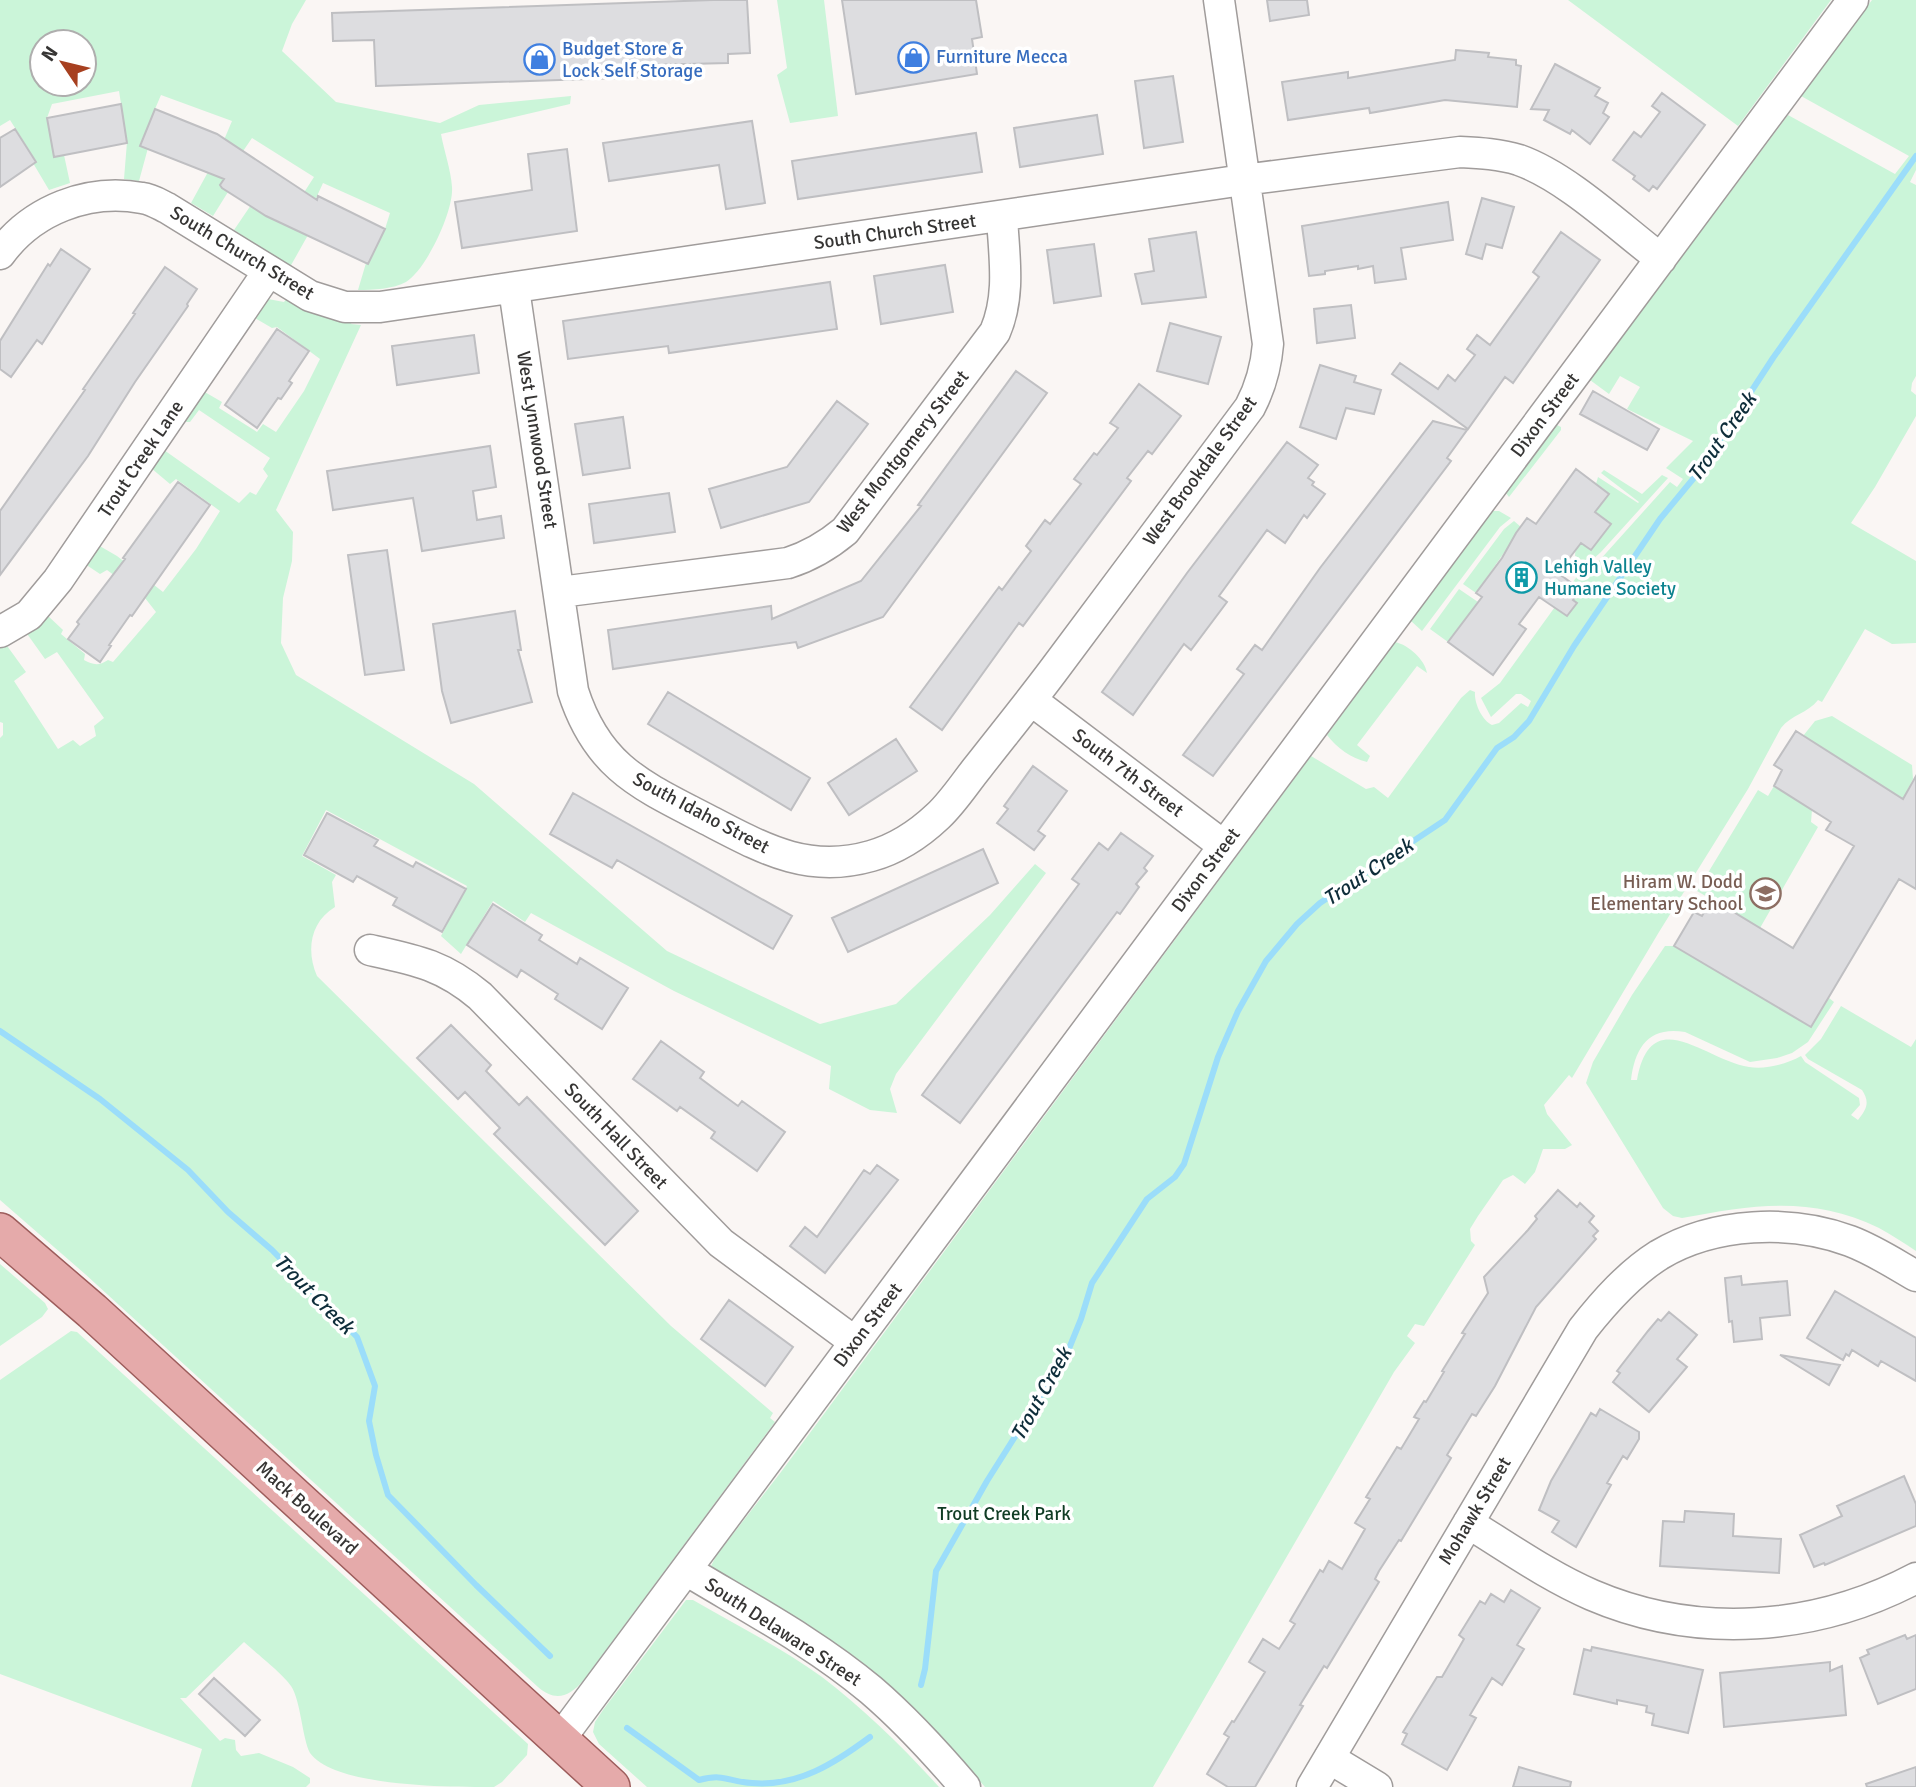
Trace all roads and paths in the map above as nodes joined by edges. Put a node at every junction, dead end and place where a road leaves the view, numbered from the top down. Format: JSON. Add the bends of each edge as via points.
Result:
{"nodes":[{"id":1,"x":1219,"y":0,"type":"edge"},
{"id":2,"x":1853,"y":0,"type":"edge"},
{"id":3,"x":1243,"y":180,"type":"junction"},
{"id":4,"x":1002,"y":217,"type":"junction"},
{"id":5,"x":0,"y":254,"type":"edge"},
{"id":6,"x":1661,"y":259,"type":"junction"},
{"id":7,"x":268,"y":272,"type":"junction"},
{"id":8,"x":514,"y":289,"type":"junction"},
{"id":9,"x":560,"y":592,"type":"junction"},
{"id":10,"x":0,"y":632,"type":"edge"},
{"id":11,"x":1031,"y":700,"type":"junction"},
{"id":12,"x":1224,"y":846,"type":"junction"},
{"id":13,"x":370,"y":950,"type":"dead end"},
{"id":14,"x":0,"y":1231,"type":"edge"},
{"id":15,"x":1916,"y":1276,"type":"edge"},
{"id":16,"x":855,"y":1342,"type":"junction"},
{"id":17,"x":1468,"y":1523,"type":"junction"},
{"id":18,"x":686,"y":1570,"type":"junction"},
{"id":19,"x":1916,"y":1578,"type":"edge"},
{"id":20,"x":560,"y":1739,"type":"junction"},
{"id":21,"x":1329,"y":1758,"type":"junction"},
{"id":22,"x":611,"y":1787,"type":"edge"},
{"id":23,"x":965,"y":1787,"type":"edge"},
{"id":24,"x":1312,"y":1787,"type":"edge"},
{"id":25,"x":1377,"y":1787,"type":"edge"}],
"edges":[{"from":1,"to":3,"type":"street","name":"West Brookdale Street"},
{"from":2,"to":6,"type":"street","name":"Dixon Street"},
{"from":3,"to":4,"type":"street","name":"South Church Street"},
{"from":3,"to":6,"type":"street","name":"South Church Street","via":[[1460,152],[1489,153],[1554,176]]},
{"from":3,"to":11,"type":"street","name":"West Brookdale Street","via":[[1268,344],[1259,389]]},
{"from":4,"to":8,"type":"street","name":"South Church Street","via":[[659,264]]},
{"from":4,"to":9,"type":"street","name":"West Montgomery Street","via":[[1006,295],[995,332],[845,531],[827,546],[788,563]]},
{"from":5,"to":7,"type":"street","name":"South Church Street","via":[[30,222],[55,209],[78,200],[125,196],[145,198],[167,208]]},
{"from":6,"to":12,"type":"street","name":"Dixon Street"},
{"from":7,"to":8,"type":"street","name":"South Church Street","via":[[310,296],[345,307],[380,307]]},
{"from":7,"to":10,"type":"street","name":"Trout Creek Lane","via":[[58,580],[29,615]]},
{"from":8,"to":9,"type":"street","name":"West Lynnwood Street"},
{"from":9,"to":11,"type":"street","name":"South Idaho Street","via":[[573,691],[587,726],[609,758],[650,789],[765,850],[791,858],[832,862],[872,856],[921,832],[941,814]]},
{"from":11,"to":12,"type":"street","name":"South 7th Street"},
{"from":12,"to":16,"type":"street","name":"Dixon Street"},
{"from":13,"to":16,"type":"street","name":"South Hall Street","via":[[432,965],[460,979],[721,1243]]},
{"from":14,"to":20,"type":"main road","name":"Mack Boulevard"},
{"from":15,"to":17,"type":"street","name":"Mohawk Street","via":[[1850,1241],[1789,1228],[1719,1233],[1660,1255],[1605,1301],[1583,1329]]},
{"from":16,"to":18,"type":"street","name":"Dixon Street"},
{"from":17,"to":19,"type":"street","via":[[1559,1580],[1642,1612],[1680,1620],[1731,1625],[1807,1618],[1868,1600]]},
{"from":17,"to":21,"type":"street","name":"Mohawk Street"},
{"from":18,"to":20,"type":"street","name":"Dixon Street"},
{"from":18,"to":23,"type":"street","name":"South Delaware Street","via":[[860,1682],[924,1739]]},
{"from":20,"to":22,"type":"main road","name":"Mack Boulevard"},
{"from":21,"to":24,"type":"street","name":"Mohawk Street"},
{"from":21,"to":25,"type":"street"}]}
